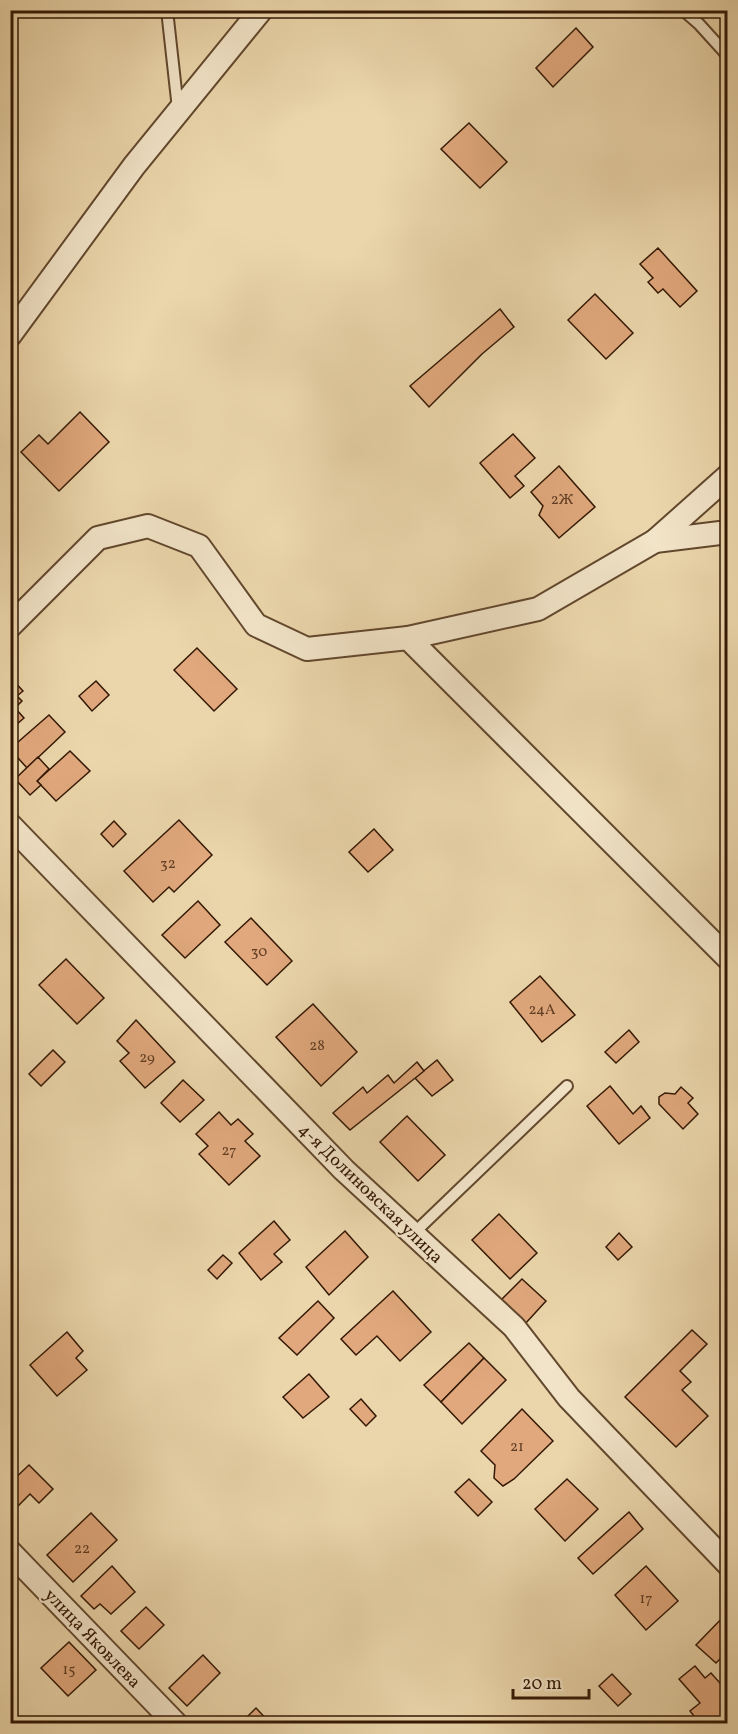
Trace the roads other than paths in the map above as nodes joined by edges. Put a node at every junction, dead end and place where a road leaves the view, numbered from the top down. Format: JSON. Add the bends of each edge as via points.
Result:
{"nodes":[{"id":1,"x":166,"y":10,"type":"edge"},
{"id":2,"x":261,"y":10,"type":"edge"},
{"id":3,"x":683,"y":10,"type":"edge"},
{"id":4,"x":728,"y":56,"type":"edge"},
{"id":5,"x":178,"y":111,"type":"junction"},
{"id":6,"x":10,"y":335,"type":"edge"},
{"id":7,"x":728,"y":476,"type":"edge"},
{"id":8,"x":728,"y":532,"type":"edge"},
{"id":9,"x":655,"y":541,"type":"junction"},
{"id":10,"x":10,"y":626,"type":"edge"},
{"id":11,"x":408,"y":638,"type":"junction"},
{"id":12,"x":10,"y":825,"type":"edge"},
{"id":13,"x":728,"y":958,"type":"edge"},
{"id":14,"x":567,"y":1086,"type":"dead end"},
{"id":15,"x":413,"y":1234,"type":"junction"},
{"id":16,"x":10,"y":1552,"type":"edge"},
{"id":17,"x":728,"y":1564,"type":"edge"},
{"id":18,"x":176,"y":1724,"type":"edge"}],
"edges":[{"from":1,"to":5,"type":"lane"},
{"from":2,"to":5,"type":"street"},
{"from":3,"to":4,"type":"lane"},
{"from":5,"to":6,"type":"street"},
{"from":7,"to":9,"type":"street"},
{"from":8,"to":9,"type":"street"},
{"from":9,"to":11,"type":"street","via":[[538,609]]},
{"from":10,"to":11,"type":"street","via":[[98,538],[148,526],[199,546],[256,625],[307,649]]},
{"from":11,"to":13,"type":"street"},
{"from":12,"to":15,"type":"street","name":"4-я Долиновская улица","via":[[344,1170]]},
{"from":14,"to":15,"type":"lane"},
{"from":15,"to":17,"type":"street","name":"4-я Долиновская улица","via":[[513,1327],[569,1398]]},
{"from":16,"to":18,"type":"street","name":"улица Яковлева"}]}
